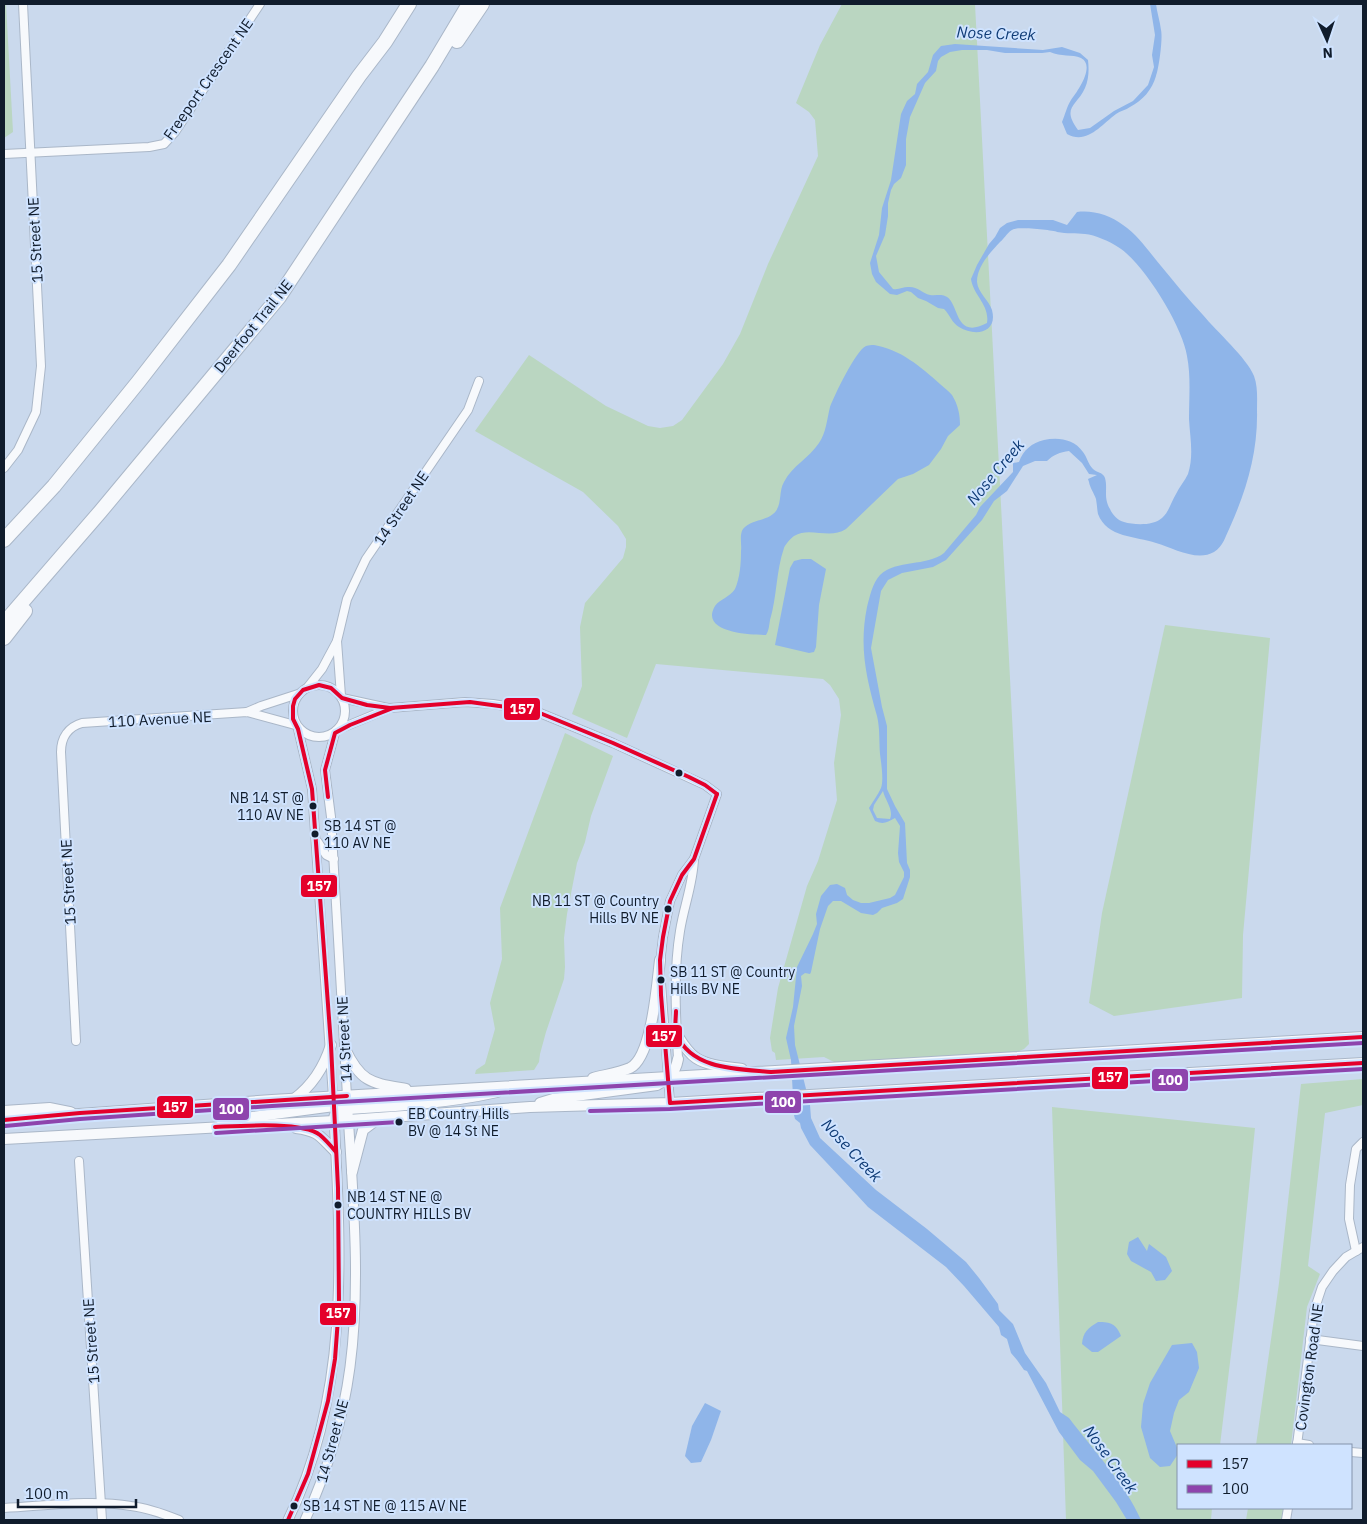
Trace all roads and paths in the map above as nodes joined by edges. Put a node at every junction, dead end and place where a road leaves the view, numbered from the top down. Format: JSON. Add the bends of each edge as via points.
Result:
{"nodes":[{"id":1,"x":24,"y":4,"type":"edge"},
{"id":2,"x":260,"y":4,"type":"edge"},
{"id":3,"x":398,"y":4,"type":"edge"},
{"id":4,"x":409,"y":4,"type":"edge"},
{"id":5,"x":469,"y":4,"type":"edge"},
{"id":6,"x":482,"y":4,"type":"edge"},
{"id":7,"x":432,"y":66,"type":"junction"},
{"id":8,"x":359,"y":76,"type":"junction"},
{"id":9,"x":31,"y":153,"type":"junction"},
{"id":10,"x":4,"y":154,"type":"edge"},
{"id":11,"x":479,"y":381,"type":"dead end"},
{"id":12,"x":4,"y":468,"type":"edge"},
{"id":13,"x":100,"y":512,"type":"junction"},
{"id":14,"x":4,"y":540,"type":"edge"},
{"id":15,"x":4,"y":622,"type":"edge"},
{"id":16,"x":4,"y":638,"type":"edge"},
{"id":17,"x":337,"y":641,"type":"junction"},
{"id":18,"x":307,"y":688,"type":"junction"},
{"id":19,"x":298,"y":694,"type":"junction"},
{"id":20,"x":341,"y":697,"type":"junction"},
{"id":21,"x":390,"y":708,"type":"junction"},
{"id":22,"x":247,"y":712,"type":"junction"},
{"id":23,"x":73,"y":727,"type":"joint"},
{"id":24,"x":297,"y":727,"type":"junction"},
{"id":25,"x":336,"y":732,"type":"junction"},
{"id":26,"x":316,"y":838,"type":"junction"},
{"id":27,"x":334,"y":859,"type":"junction"},
{"id":28,"x":694,"y":859,"type":"junction"},
{"id":29,"x":660,"y":960,"type":"junction"},
{"id":30,"x":676,"y":1033,"type":"junction"},
{"id":31,"x":1363,"y":1037,"type":"edge"},
{"id":32,"x":76,"y":1041,"type":"dead end"},
{"id":33,"x":331,"y":1045,"type":"junction"},
{"id":34,"x":345,"y":1049,"type":"junction"},
{"id":35,"x":678,"y":1059,"type":"joint"},
{"id":36,"x":1363,"y":1063,"type":"edge"},
{"id":37,"x":771,"y":1072,"type":"junction"},
{"id":38,"x":668,"y":1078,"type":"junction"},
{"id":39,"x":576,"y":1083,"type":"junction"},
{"id":40,"x":524,"y":1086,"type":"junction"},
{"id":41,"x":425,"y":1092,"type":"junction"},
{"id":42,"x":347,"y":1096,"type":"junction"},
{"id":43,"x":294,"y":1099,"type":"junction"},
{"id":44,"x":334,"y":1102,"type":"junction"},
{"id":45,"x":670,"y":1102,"type":"junction"},
{"id":46,"x":530,"y":1107,"type":"junction"},
{"id":47,"x":348,"y":1109,"type":"junction"},
{"id":48,"x":4,"y":1113,"type":"edge"},
{"id":49,"x":70,"y":1114,"type":"junction"},
{"id":50,"x":380,"y":1118,"type":"junction"},
{"id":51,"x":4,"y":1120,"type":"edge"},
{"id":52,"x":349,"y":1120,"type":"junction"},
{"id":53,"x":334,"y":1121,"type":"junction"},
{"id":54,"x":263,"y":1124,"type":"junction"},
{"id":55,"x":182,"y":1129,"type":"junction"},
{"id":56,"x":4,"y":1139,"type":"edge"},
{"id":57,"x":1363,"y":1142,"type":"edge"},
{"id":58,"x":336,"y":1152,"type":"junction"},
{"id":59,"x":79,"y":1161,"type":"dead end"},
{"id":60,"x":352,"y":1172,"type":"junction"},
{"id":61,"x":1360,"y":1249,"type":"edge"},
{"id":62,"x":1310,"y":1339,"type":"junction"},
{"id":63,"x":1363,"y":1346,"type":"edge"},
{"id":64,"x":1297,"y":1444,"type":"edge"},
{"id":65,"x":101,"y":1503,"type":"junction"},
{"id":66,"x":4,"y":1508,"type":"edge"},
{"id":67,"x":294,"y":1508,"type":"junction"},
{"id":68,"x":102,"y":1520,"type":"edge"},
{"id":69,"x":179,"y":1520,"type":"edge"},
{"id":70,"x":283,"y":1520,"type":"edge"},
{"id":71,"x":288,"y":1520,"type":"edge"},
{"id":72,"x":306,"y":1520,"type":"edge"}],
"edges":[{"from":1,"to":9,"type":"street","name":"15 Street NE"},
{"from":2,"to":9,"type":"street","name":"Freeport Crescent NE","via":[[164,144]]},
{"from":3,"to":8,"type":"highway"},
{"from":4,"to":8,"type":"highway"},
{"from":5,"to":7,"type":"highway","name":"Deerfoot Trail NE"},
{"from":6,"to":7,"type":"highway","via":[[452,49]]},
{"from":7,"to":13,"type":"highway","name":"Deerfoot Trail NE","via":[[280,296]]},
{"from":8,"to":14,"type":"highway","via":[[229,266],[54,486]]},
{"from":9,"to":10,"type":"street"},
{"from":9,"to":12,"type":"street","name":"15 Street NE","via":[[41,366],[36,412],[18,450]]},
{"from":11,"to":17,"type":"street","name":"14 Street NE","via":[[468,410],[366,560],[347,599]]},
{"from":13,"to":15,"type":"highway","name":"Deerfoot Trail NE"},
{"from":13,"to":16,"type":"highway"},
{"from":17,"to":18,"type":"street","name":"14 Street NE","via":[[322,670]]},
{"from":17,"to":20,"type":"street","name":"14 Street NE"},
{"from":18,"to":19,"type":"street"},
{"from":18,"to":20,"type":"street","via":[[326,686]]},
{"from":19,"to":22,"type":"street","name":"110 Avenue NE"},
{"from":19,"to":24,"type":"street","via":[[292,712]]},
{"from":20,"to":21,"type":"street"},
{"from":20,"to":25,"type":"street","via":[[345,715]]},
{"from":21,"to":25,"type":"street"},
{"from":21,"to":28,"type":"street","via":[[470,702],[535,711],[689,777],[717,794]]},
{"from":22,"to":23,"type":"street","name":"110 Avenue NE","via":[[82,723]]},
{"from":22,"to":24,"type":"street","name":"110 Avenue NE"},
{"from":23,"to":32,"type":"street","name":"15 Street NE","via":[[64,738],[61,752]]},
{"from":24,"to":25,"type":"street","via":[[312,737]]},
{"from":24,"to":26,"type":"street","name":"14 Street NE","via":[[312,789]]},
{"from":25,"to":27,"type":"street","name":"14 Street NE","via":[[325,770]]},
{"from":26,"to":27,"type":"street","via":[[321,850]]},
{"from":26,"to":33,"type":"street","name":"14 Street NE"},
{"from":27,"to":34,"type":"street","name":"14 Street NE"},
{"from":28,"to":29,"type":"street","via":[[670,901]]},
{"from":28,"to":30,"type":"street","via":[[680,931],[675,986]]},
{"from":29,"to":38,"type":"street"},
{"from":29,"to":39,"type":"main road","via":[[650,1029],[639,1060],[630,1068]]},
{"from":30,"to":35,"type":"street"},
{"from":30,"to":37,"type":"main road","via":[[695,1058],[733,1068]]},
{"from":31,"to":37,"type":"main road"},
{"from":33,"to":43,"type":"main road","via":[[325,1063],[307,1089]]},
{"from":33,"to":44,"type":"street","name":"14 Street NE"},
{"from":34,"to":41,"type":"main road","via":[[357,1072],[375,1083]]},
{"from":34,"to":42,"type":"street","name":"14 Street NE"},
{"from":35,"to":38,"type":"main road","via":[[675,1071]]},
{"from":36,"to":45,"type":"main road"},
{"from":37,"to":38,"type":"main road"},
{"from":38,"to":39,"type":"main road"},
{"from":38,"to":45,"type":"street"},
{"from":38,"to":46,"type":"main road","via":[[657,1085],[553,1099]]},
{"from":39,"to":40,"type":"main road"},
{"from":40,"to":41,"type":"main road"},
{"from":40,"to":47,"type":"main road","via":[[476,1097]]},
{"from":41,"to":42,"type":"main road"},
{"from":42,"to":44,"type":"main road","via":[[340,1105]]},
{"from":42,"to":47,"type":"street","name":"14 Street NE"},
{"from":43,"to":44,"type":"main road"},
{"from":43,"to":49,"type":"main road"},
{"from":44,"to":53,"type":"street","name":"14 Street NE"},
{"from":44,"to":55,"type":"main road"},
{"from":45,"to":46,"type":"main road"},
{"from":46,"to":50,"type":"main road"},
{"from":47,"to":52,"type":"street","name":"14 Street NE"},
{"from":47,"to":53,"type":"main road"},
{"from":48,"to":49,"type":"highway","via":[[50,1110]]},
{"from":49,"to":51,"type":"main road"},
{"from":50,"to":52,"type":"main road"},
{"from":50,"to":60,"type":"main road","via":[[363,1130]]},
{"from":52,"to":53,"type":"main road"},
{"from":52,"to":60,"type":"street","name":"14 Street NE"},
{"from":53,"to":54,"type":"main road"},
{"from":53,"to":58,"type":"street","name":"14 Street NE"},
{"from":54,"to":55,"type":"main road"},
{"from":54,"to":58,"type":"main road","via":[[310,1130],[319,1134]]},
{"from":55,"to":56,"type":"main road"},
{"from":57,"to":61,"type":"street","via":[[1356,1149],[1349,1219]]},
{"from":58,"to":67,"type":"street","name":"14 Street NE","via":[[340,1256],[335,1359],[318,1439]]},
{"from":59,"to":65,"type":"street","name":"15 Street NE"},
{"from":60,"to":72,"type":"street","name":"14 Street NE","via":[[356,1283],[350,1368],[329,1461]]},
{"from":61,"to":62,"type":"street","name":"Covington Road NE","via":[[1346,1257],[1322,1287]]},
{"from":62,"to":63,"type":"street"},
{"from":62,"to":64,"type":"street","name":"Covington Road NE"},
{"from":65,"to":66,"type":"street"},
{"from":65,"to":68,"type":"street","name":"15 Street NE"},
{"from":65,"to":69,"type":"street","via":[[132,1506]]},
{"from":67,"to":70,"type":"street"},
{"from":67,"to":71,"type":"street","name":"14 Street NE"}]}
